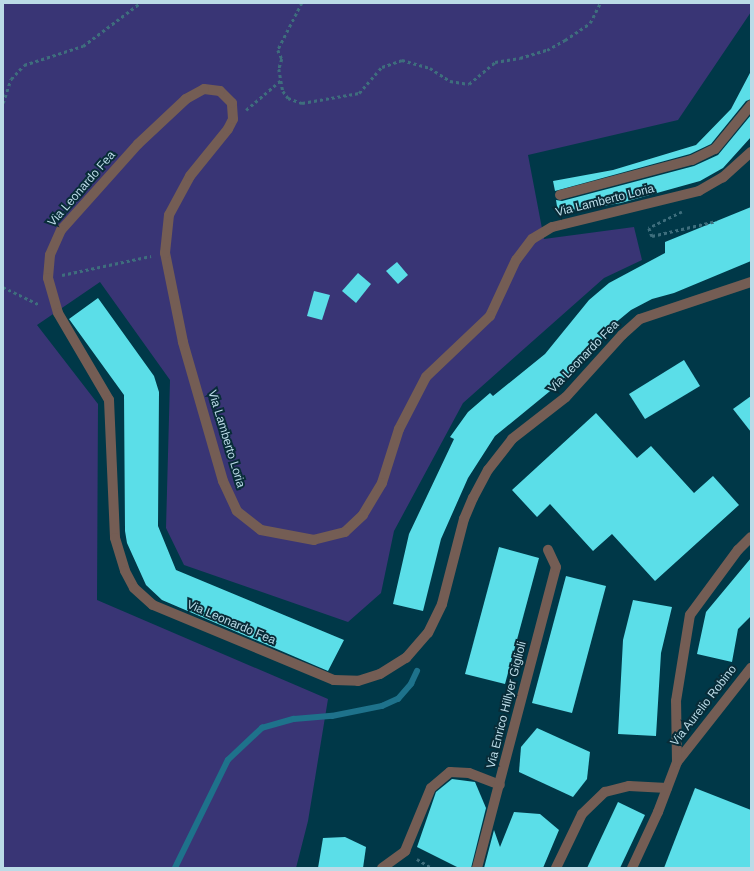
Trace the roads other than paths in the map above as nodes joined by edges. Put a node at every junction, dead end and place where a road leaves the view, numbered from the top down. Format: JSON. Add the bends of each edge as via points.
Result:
{"nodes":[{"id":1,"x":751,"y":105,"type":"edge"},
{"id":2,"x":233,"y":119,"type":"joint"},
{"id":3,"x":751,"y":152,"type":"edge"},
{"id":4,"x":560,"y":195,"type":"dead end"},
{"id":5,"x":751,"y":282,"type":"edge"},
{"id":6,"x":751,"y":537,"type":"edge"},
{"id":7,"x":548,"y":550,"type":"dead end"},
{"id":8,"x":751,"y":668,"type":"edge"},
{"id":9,"x":677,"y":762,"type":"junction"},
{"id":10,"x":500,"y":785,"type":"junction"},
{"id":11,"x":667,"y":788,"type":"junction"},
{"id":12,"x":382,"y":868,"type":"edge"},
{"id":13,"x":477,"y":868,"type":"edge"},
{"id":14,"x":556,"y":868,"type":"edge"},
{"id":15,"x":632,"y":868,"type":"edge"}],
"edges":[{"from":1,"to":4,"type":"street","via":[[715,148],[692,160]]},
{"from":2,"to":3,"type":"street","name":"Via Lamberto Loria","via":[[228,129],[190,176],[169,215],[165,252],[183,342],[223,481],[237,511],[261,530],[314,540],[345,532],[363,515],[382,484],[399,429],[426,378],[490,316],[516,260],[532,239],[552,227],[700,191],[724,177]]},
{"from":2,"to":5,"type":"street","name":"Via Leonardo Fea","via":[[232,103],[220,91],[204,89],[186,99],[138,144],[61,230],[50,255],[48,278],[58,313],[109,400],[115,538],[125,571],[134,588],[153,605],[334,680],[358,681],[380,674],[406,658],[428,633],[442,604],[464,518],[488,470],[512,438],[566,397],[622,335],[640,319]]},
{"from":6,"to":9,"type":"street","name":"Via Aurelio Robino","via":[[738,550],[690,615],[676,701]]},
{"from":7,"to":10,"type":"street","name":"Via Enrico Hillyer Giglioli","via":[[556,567]]},
{"from":8,"to":9,"type":"street","name":"Via Aurelio Robino"},
{"from":9,"to":11,"type":"street","name":"Via Aurelio Robino"},
{"from":10,"to":12,"type":"street","via":[[469,773],[450,772],[431,788],[405,851]]},
{"from":10,"to":13,"type":"street","name":"Via Enrico Hillyer Giglioli"},
{"from":11,"to":14,"type":"street","via":[[629,786],[605,792],[582,814]]},
{"from":11,"to":15,"type":"street","name":"Via Aurelio Robino"}]}
